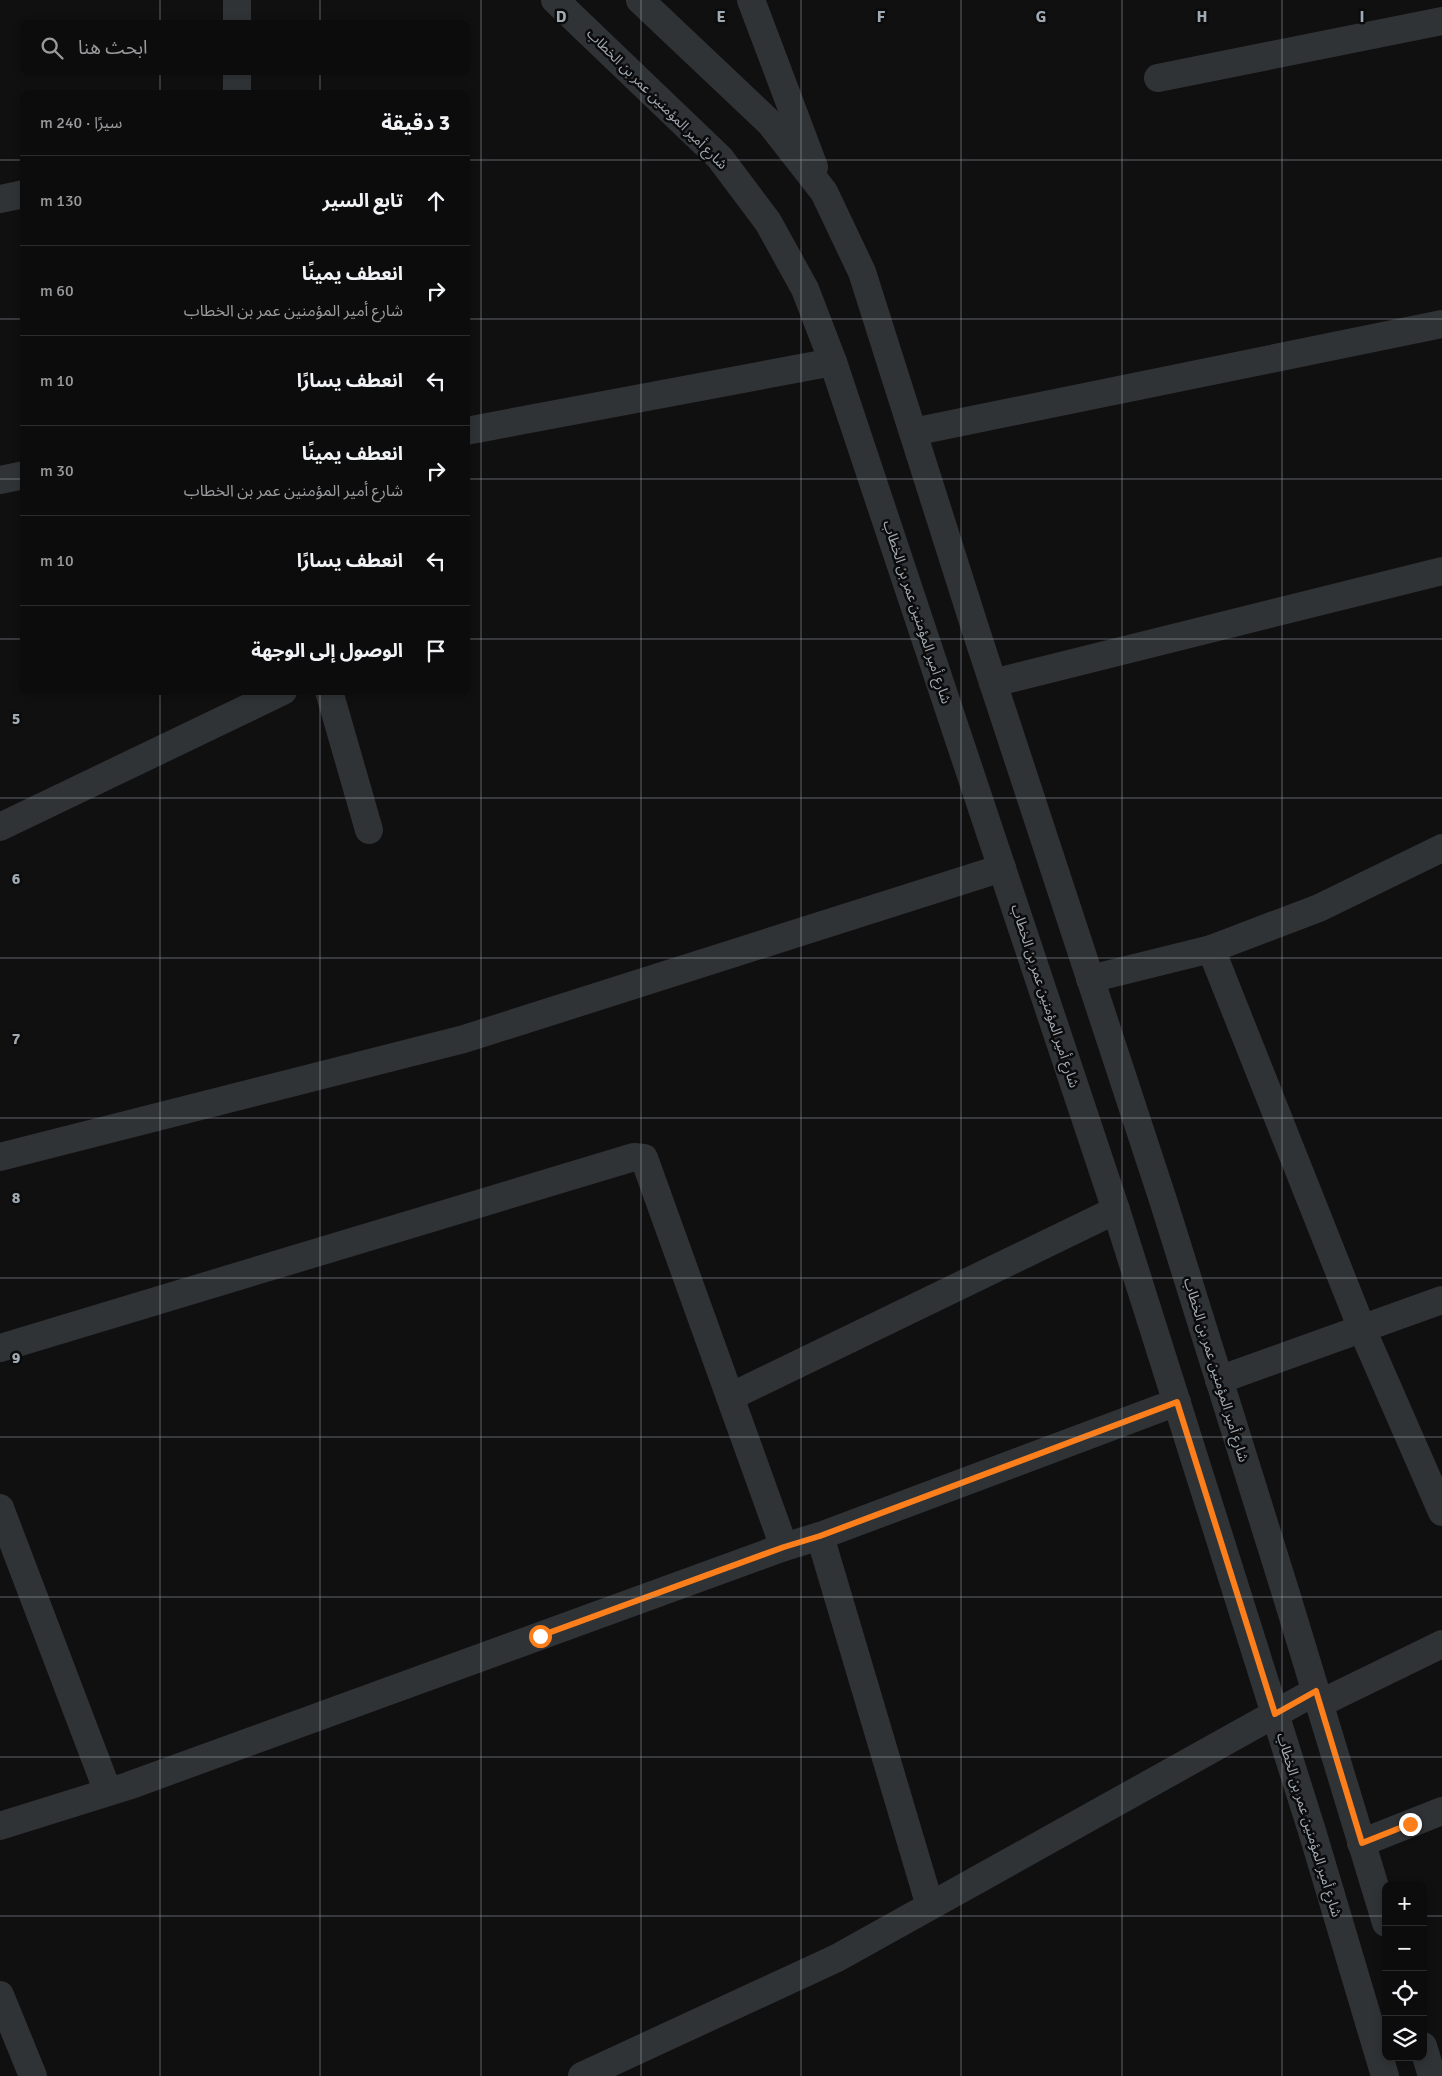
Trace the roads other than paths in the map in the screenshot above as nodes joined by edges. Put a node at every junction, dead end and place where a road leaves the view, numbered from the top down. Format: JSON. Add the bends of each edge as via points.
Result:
{"nodes":[{"id":1,"x":237,"y":0,"type":"edge"},
{"id":2,"x":555,"y":0,"type":"edge"},
{"id":3,"x":640,"y":0,"type":"edge"},
{"id":4,"x":751,"y":0,"type":"edge"},
{"id":5,"x":237,"y":20,"type":"edge"},
{"id":6,"x":1442,"y":21,"type":"edge"},
{"id":7,"x":237,"y":75,"type":"edge"},
{"id":8,"x":1158,"y":78,"type":"dead end"},
{"id":9,"x":237,"y":90,"type":"edge"},
{"id":10,"x":824,"y":192,"type":"junction"},
{"id":11,"x":20,"y":195,"type":"edge"},
{"id":12,"x":0,"y":199,"type":"edge"},
{"id":13,"x":1442,"y":324,"type":"edge"},
{"id":14,"x":833,"y":362,"type":"junction"},
{"id":15,"x":470,"y":430,"type":"edge"},
{"id":16,"x":913,"y":432,"type":"junction"},
{"id":17,"x":20,"y":475,"type":"edge"},
{"id":18,"x":0,"y":480,"type":"edge"},
{"id":19,"x":1442,"y":571,"type":"edge"},
{"id":20,"x":993,"y":683,"type":"junction"},
{"id":21,"x":275,"y":695,"type":"edge"},
{"id":22,"x":330,"y":695,"type":"edge"},
{"id":23,"x":0,"y":828,"type":"edge"},
{"id":24,"x":369,"y":830,"type":"dead end"},
{"id":25,"x":1442,"y":848,"type":"edge"},
{"id":26,"x":1002,"y":868,"type":"junction"},
{"id":27,"x":1211,"y":949,"type":"junction"},
{"id":28,"x":1090,"y":979,"type":"junction"},
{"id":29,"x":0,"y":1157,"type":"edge"},
{"id":30,"x":1116,"y":1210,"type":"junction"},
{"id":31,"x":1442,"y":1300,"type":"edge"},
{"id":32,"x":1362,"y":1329,"type":"junction"},
{"id":33,"x":0,"y":1348,"type":"edge"},
{"id":34,"x":1219,"y":1380,"type":"junction"},
{"id":35,"x":730,"y":1397,"type":"junction"},
{"id":36,"x":1177,"y":1402,"type":"junction"},
{"id":37,"x":0,"y":1508,"type":"edge"},
{"id":38,"x":1442,"y":1512,"type":"edge"},
{"id":39,"x":820,"y":1536,"type":"junction"},
{"id":40,"x":784,"y":1547,"type":"junction"},
{"id":41,"x":1442,"y":1644,"type":"edge"},
{"id":42,"x":1318,"y":1698,"type":"junction"},
{"id":43,"x":1275,"y":1714,"type":"junction"},
{"id":44,"x":108,"y":1792,"type":"junction"},
{"id":45,"x":1442,"y":1811,"type":"edge"},
{"id":46,"x":0,"y":1826,"type":"edge"},
{"id":47,"x":1362,"y":1843,"type":"junction"},
{"id":48,"x":930,"y":1906,"type":"junction"},
{"id":49,"x":1382,"y":1909,"type":"edge"},
{"id":50,"x":0,"y":1995,"type":"edge"},
{"id":51,"x":1427,"y":2059,"type":"edge"},
{"id":52,"x":33,"y":2076,"type":"edge"},
{"id":53,"x":582,"y":2076,"type":"edge"},
{"id":54,"x":1385,"y":2076,"type":"edge"},
{"id":55,"x":1432,"y":2076,"type":"edge"}],
"edges":[{"from":1,"to":5,"type":"street"},
{"from":2,"to":14,"type":"street","name":"شارع أمير المؤمنين عمر بن الخطاب","via":[[720,158],[768,222],[806,288]]},
{"from":3,"to":10,"type":"street","name":"شارع أمير المؤمنين عمر بن الخطاب","via":[[770,123]]},
{"from":4,"to":10,"type":"street"},
{"from":6,"to":8,"type":"street"},
{"from":7,"to":9,"type":"street"},
{"from":10,"to":16,"type":"street","name":"شارع أمير المؤمنين عمر بن الخطاب","via":[[862,272]]},
{"from":11,"to":12,"type":"street"},
{"from":13,"to":16,"type":"street"},
{"from":14,"to":15,"type":"street"},
{"from":14,"to":26,"type":"street","name":"شارع أمير المؤمنين عمر بن الخطاب"},
{"from":16,"to":20,"type":"street","name":"شارع أمير المؤمنين عمر بن الخطاب"},
{"from":17,"to":18,"type":"street"},
{"from":19,"to":20,"type":"street"},
{"from":20,"to":28,"type":"street","name":"شارع أمير المؤمنين عمر بن الخطاب"},
{"from":21,"to":23,"type":"street"},
{"from":22,"to":24,"type":"street"},
{"from":25,"to":27,"type":"street","via":[[1318,908]]},
{"from":26,"to":29,"type":"street","via":[[464,1039]]},
{"from":26,"to":30,"type":"street","name":"شارع أمير المؤمنين عمر بن الخطاب"},
{"from":27,"to":28,"type":"street"},
{"from":27,"to":32,"type":"street"},
{"from":28,"to":34,"type":"street","name":"شارع أمير المؤمنين عمر بن الخطاب"},
{"from":30,"to":35,"type":"street"},
{"from":30,"to":36,"type":"street","name":"شارع أمير المؤمنين عمر بن الخطاب"},
{"from":31,"to":32,"type":"street"},
{"from":32,"to":34,"type":"street"},
{"from":32,"to":38,"type":"street"},
{"from":33,"to":35,"type":"street","via":[[634,1157],[644,1158]]},
{"from":34,"to":42,"type":"street","name":"شارع أمير المؤمنين عمر بن الخطاب"},
{"from":35,"to":40,"type":"street"},
{"from":36,"to":39,"type":"street"},
{"from":36,"to":43,"type":"street","name":"شارع أمير المؤمنين عمر بن الخطاب"},
{"from":37,"to":44,"type":"street"},
{"from":39,"to":40,"type":"street"},
{"from":39,"to":48,"type":"street"},
{"from":40,"to":44,"type":"street"},
{"from":41,"to":42,"type":"street"},
{"from":42,"to":43,"type":"street"},
{"from":42,"to":47,"type":"street","name":"شارع أمير المؤمنين عمر بن الخطاب"},
{"from":43,"to":48,"type":"street"},
{"from":43,"to":54,"type":"street","name":"شارع أمير المؤمنين عمر بن الخطاب"},
{"from":44,"to":46,"type":"street"},
{"from":45,"to":47,"type":"street"},
{"from":47,"to":49,"type":"street","name":"شارع أمير المؤمنين عمر بن الخطاب"},
{"from":48,"to":53,"type":"street","via":[[837,1958]]},
{"from":50,"to":52,"type":"street"},
{"from":51,"to":55,"type":"street"}]}
